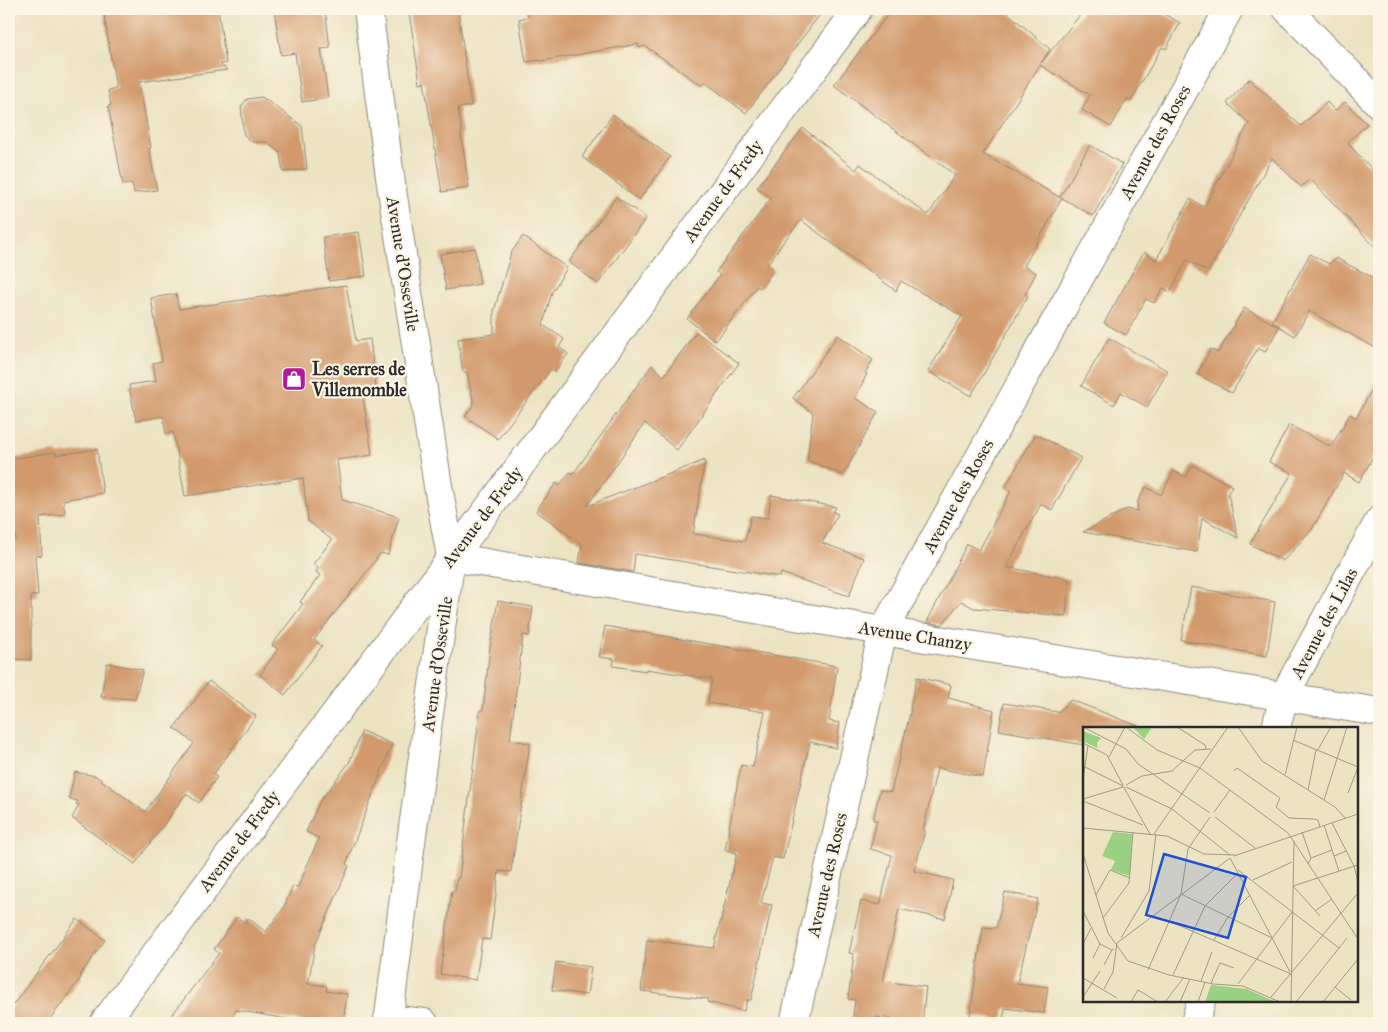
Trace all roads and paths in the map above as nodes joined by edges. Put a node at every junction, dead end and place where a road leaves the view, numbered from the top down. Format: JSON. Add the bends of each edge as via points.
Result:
{"nodes":[{"id":1,"x":368,"y":9,"type":"edge"},
{"id":2,"x":858,"y":9,"type":"edge"},
{"id":3,"x":1229,"y":9,"type":"edge"},
{"id":4,"x":1287,"y":9,"type":"edge"},
{"id":5,"x":1379,"y":104,"type":"edge"},
{"id":6,"x":1379,"y":521,"type":"edge"},
{"id":7,"x":452,"y":557,"type":"junction"},
{"id":8,"x":883,"y":631,"type":"junction"},
{"id":9,"x":1284,"y":696,"type":"junction"},
{"id":10,"x":1379,"y":712,"type":"edge"},
{"id":11,"x":1276,"y":727,"type":"edge"},
{"id":12,"x":1201,"y":1002,"type":"edge"},
{"id":13,"x":388,"y":1021,"type":"edge"},
{"id":14,"x":104,"y":1023,"type":"edge"},
{"id":15,"x":424,"y":1023,"type":"edge"},
{"id":16,"x":794,"y":1023,"type":"edge"},
{"id":17,"x":1195,"y":1023,"type":"edge"}],
"edges":[{"from":1,"to":7,"type":"street","name":"Avenue d'Osseville","via":[[380,178]]},
{"from":2,"to":7,"type":"street","name":"Avenue de Fredy"},
{"from":3,"to":8,"type":"street","name":"Avenue des Roses"},
{"from":4,"to":5,"type":"street"},
{"from":6,"to":9,"type":"street","name":"Avenue des Lilas"},
{"from":7,"to":8,"type":"street","name":"Avenue Chanzy"},
{"from":7,"to":13,"type":"street","name":"Avenue d'Osseville"},
{"from":7,"to":14,"type":"street","name":"Avenue de Fredy"},
{"from":8,"to":9,"type":"street","name":"Avenue Chanzy"},
{"from":8,"to":16,"type":"street","name":"Avenue des Roses"},
{"from":9,"to":10,"type":"street","name":"Avenue Chanzy"},
{"from":9,"to":11,"type":"street","name":"Avenue des Lilas"},
{"from":12,"to":17,"type":"street"},
{"from":13,"to":15,"type":"street"}]}
